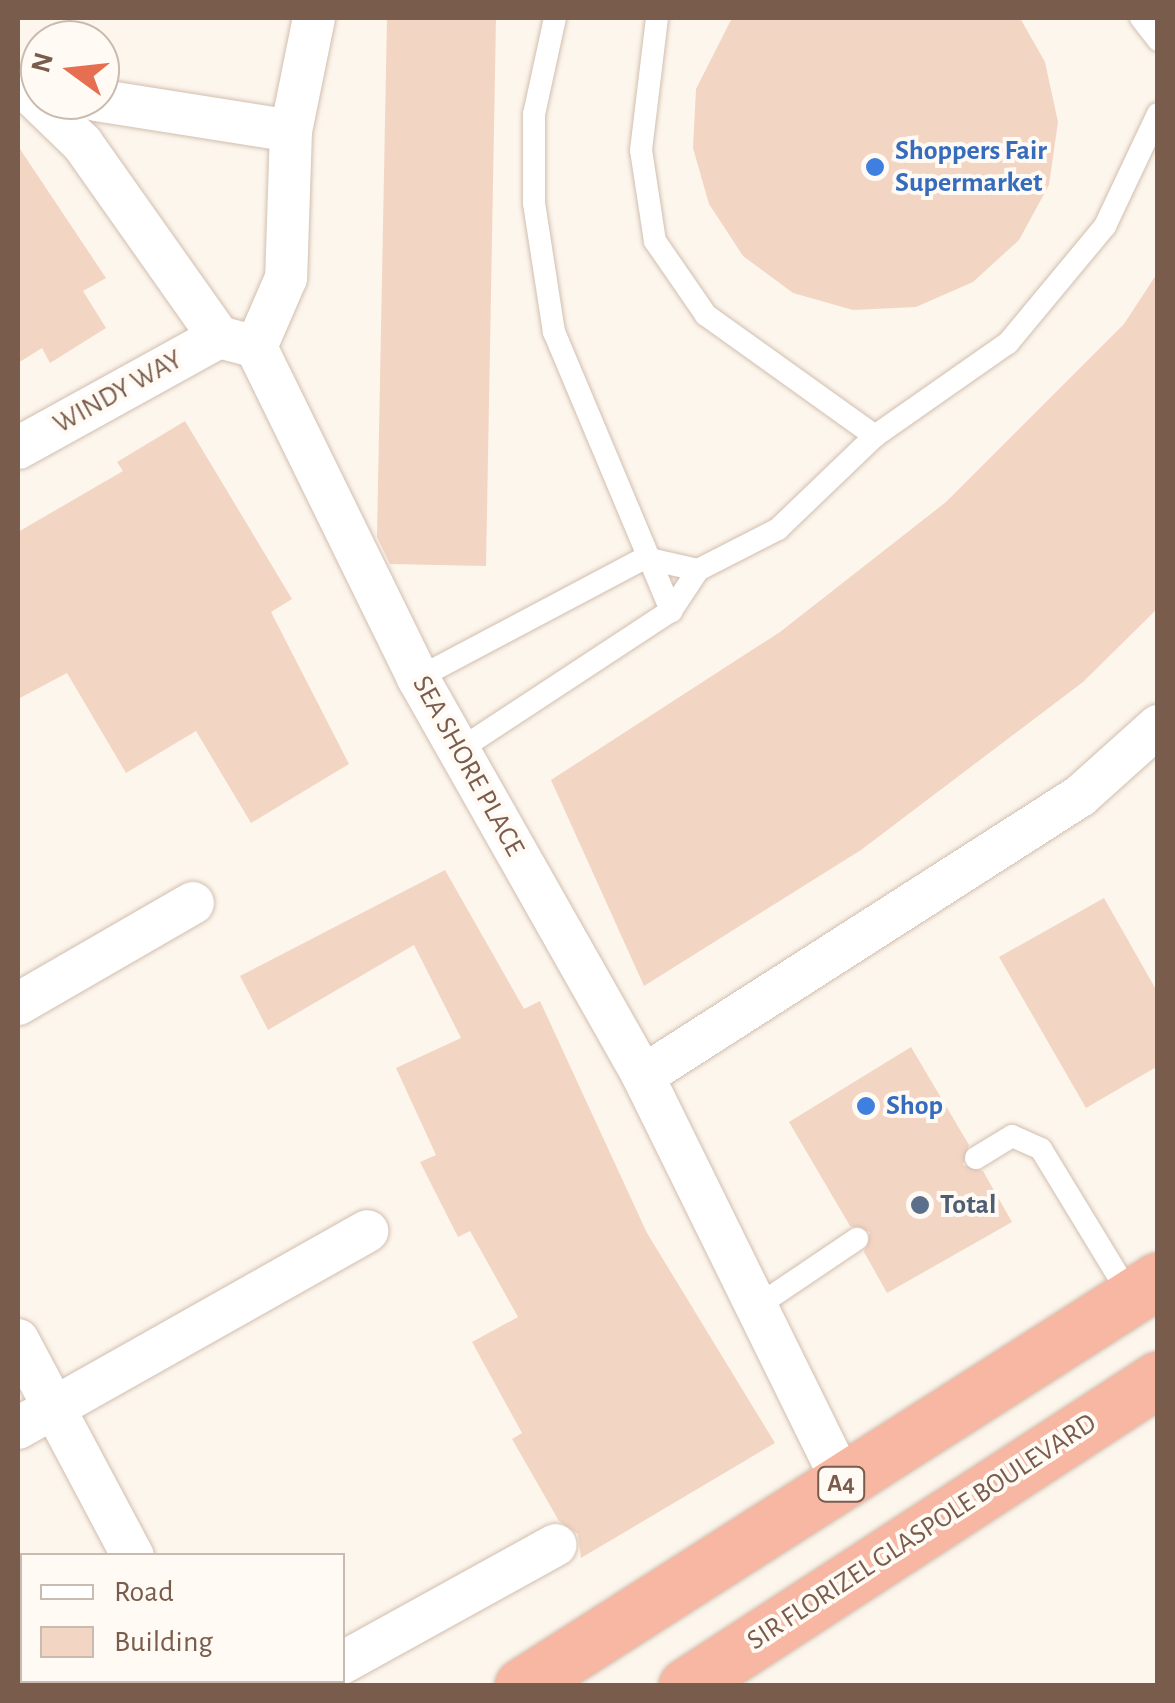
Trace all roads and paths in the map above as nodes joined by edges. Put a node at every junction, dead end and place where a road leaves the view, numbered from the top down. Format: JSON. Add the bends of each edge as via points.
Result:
{"nodes":[{"id":1,"x":314,"y":18,"type":"edge"},
{"id":2,"x":555,"y":18,"type":"edge"},
{"id":3,"x":657,"y":18,"type":"edge"},
{"id":4,"x":1140,"y":18,"type":"edge"},
{"id":5,"x":1158,"y":40,"type":"edge"},
{"id":6,"x":120,"y":104,"type":"edge"},
{"id":7,"x":1158,"y":114,"type":"edge"},
{"id":8,"x":60,"y":120,"type":"edge"},
{"id":9,"x":291,"y":131,"type":"junction"},
{"id":10,"x":238,"y":342,"type":"junction"},
{"id":11,"x":874,"y":436,"type":"junction"},
{"id":12,"x":18,"y":448,"type":"edge"},
{"id":13,"x":645,"y":558,"type":"junction"},
{"id":14,"x":698,"y":570,"type":"junction"},
{"id":15,"x":671,"y":611,"type":"junction"},
{"id":16,"x":418,"y":678,"type":"junction"},
{"id":17,"x":1158,"y":726,"type":"edge"},
{"id":18,"x":459,"y":750,"type":"junction"},
{"id":19,"x":193,"y":903,"type":"dead end"},
{"id":20,"x":18,"y":1004,"type":"edge"},
{"id":21,"x":643,"y":1076,"type":"junction"},
{"id":22,"x":976,"y":1158,"type":"dead end"},
{"id":23,"x":367,"y":1231,"type":"dead end"},
{"id":24,"x":857,"y":1239,"type":"dead end"},
{"id":25,"x":1144,"y":1289,"type":"edge"},
{"id":26,"x":756,"y":1307,"type":"junction"},
{"id":27,"x":18,"y":1340,"type":"edge"},
{"id":28,"x":1158,"y":1378,"type":"edge"},
{"id":29,"x":56,"y":1407,"type":"junction"},
{"id":30,"x":18,"y":1428,"type":"edge"},
{"id":31,"x":842,"y":1482,"type":"junction"},
{"id":32,"x":556,"y":1544,"type":"dead end"},
{"id":33,"x":131,"y":1553,"type":"edge"},
{"id":34,"x":345,"y":1661,"type":"edge"},
{"id":35,"x":522,"y":1686,"type":"edge"},
{"id":36,"x":686,"y":1686,"type":"edge"}],
"edges":[{"from":1,"to":9,"type":"street"},
{"from":2,"to":13,"type":"lane","via":[[534,114],[534,203],[554,332]]},
{"from":3,"to":11,"type":"lane","via":[[641,150],[655,241],[706,315]]},
{"from":4,"to":5,"type":"lane"},
{"from":6,"to":9,"type":"street"},
{"from":7,"to":11,"type":"lane","via":[[1105,226],[1060,286],[1008,343]]},
{"from":8,"to":10,"type":"street","name":"SEA SHORE PLACE"},
{"from":9,"to":10,"type":"street","via":[[286,278]]},
{"from":10,"to":12,"type":"street","name":"WINDY WAY"},
{"from":10,"to":16,"type":"street","name":"SEA SHORE PLACE"},
{"from":11,"to":14,"type":"lane","via":[[778,529]]},
{"from":13,"to":14,"type":"lane"},
{"from":13,"to":15,"type":"lane"},
{"from":13,"to":16,"type":"lane"},
{"from":14,"to":15,"type":"lane"},
{"from":15,"to":18,"type":"lane"},
{"from":16,"to":18,"type":"street","name":"SEA SHORE PLACE"},
{"from":17,"to":21,"type":"street","via":[[1034,827]]},
{"from":18,"to":21,"type":"street","name":"SEA SHORE PLACE"},
{"from":19,"to":20,"type":"street"},
{"from":21,"to":26,"type":"street","name":"SEA SHORE PLACE"},
{"from":22,"to":25,"type":"lane","via":[[1012,1136],[1040,1148]]},
{"from":23,"to":29,"type":"street"},
{"from":24,"to":26,"type":"lane"},
{"from":25,"to":31,"type":"highway","number":"A4"},
{"from":26,"to":31,"type":"street","name":"SEA SHORE PLACE"},
{"from":27,"to":29,"type":"street"},
{"from":28,"to":36,"type":"highway","name":"SIR FLORIZEL GLASPOLE BOULEVARD"},
{"from":29,"to":30,"type":"street"},
{"from":29,"to":33,"type":"street"},
{"from":31,"to":35,"type":"highway","number":"A4"},
{"from":32,"to":34,"type":"street"}]}
